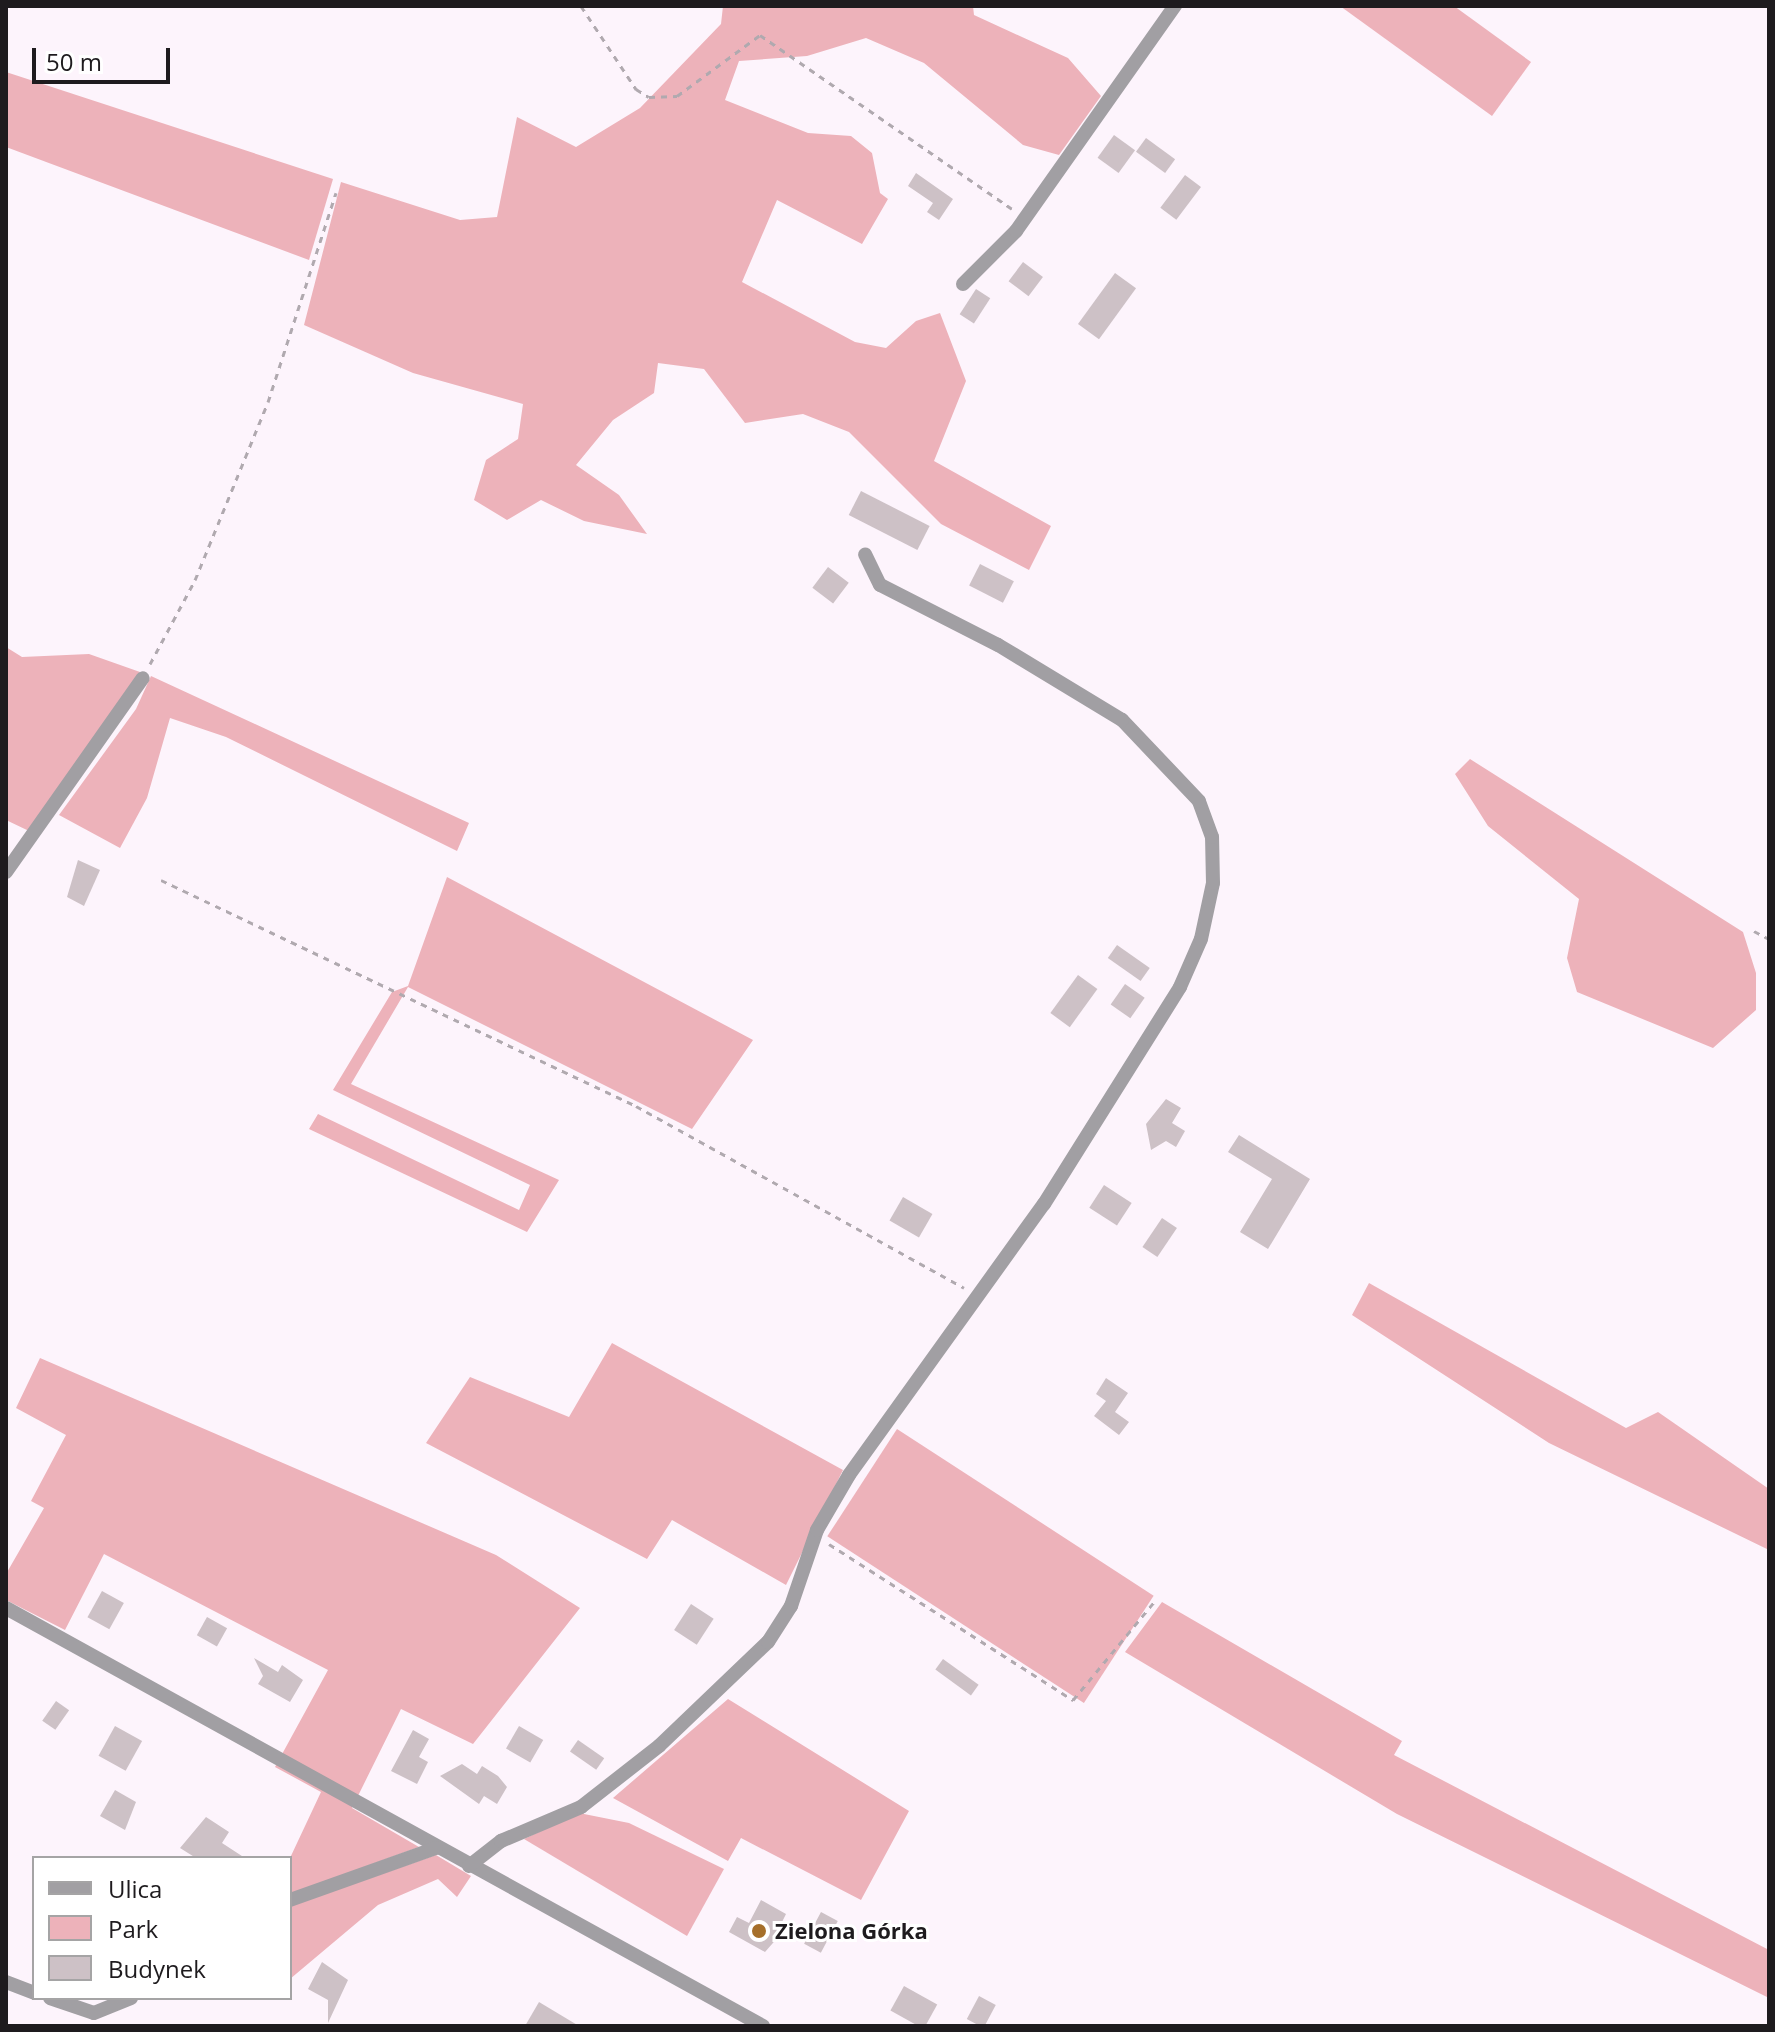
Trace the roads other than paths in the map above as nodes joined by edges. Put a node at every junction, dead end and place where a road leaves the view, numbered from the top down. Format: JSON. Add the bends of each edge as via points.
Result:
{"nodes":[{"id":1,"x":1175,"y":6,"type":"edge"},
{"id":2,"x":963,"y":284,"type":"dead end"},
{"id":3,"x":865,"y":554,"type":"dead end"},
{"id":4,"x":143,"y":678,"type":"road end"},
{"id":5,"x":6,"y":872,"type":"edge"},
{"id":6,"x":6,"y":1608,"type":"edge"},
{"id":7,"x":436,"y":1848,"type":"junction"},
{"id":8,"x":469,"y":1866,"type":"junction"},
{"id":9,"x":292,"y":1899,"type":"edge"},
{"id":10,"x":6,"y":1982,"type":"edge"},
{"id":11,"x":32,"y":1992,"type":"edge"},
{"id":12,"x":56,"y":2000,"type":"edge"},
{"id":13,"x":126,"y":2000,"type":"edge"},
{"id":14,"x":763,"y":2026,"type":"edge"}],
"edges":[{"from":1,"to":2,"type":"street","via":[[1025,218],[997,254]]},
{"from":3,"to":8,"type":"street","via":[[880,585],[998,645],[1122,720],[1199,801],[1212,837],[1213,883],[1201,939],[1180,987],[1052,1192],[849,1475],[814,1540],[791,1606],[737,1674],[581,1807],[501,1841]]},
{"from":4,"to":5,"type":"street"},
{"from":6,"to":7,"type":"street"},
{"from":7,"to":8,"type":"street"},
{"from":7,"to":9,"type":"street"},
{"from":8,"to":14,"type":"street"},
{"from":10,"to":11,"type":"street"},
{"from":12,"to":13,"type":"street","via":[[94,2013]]}]}
